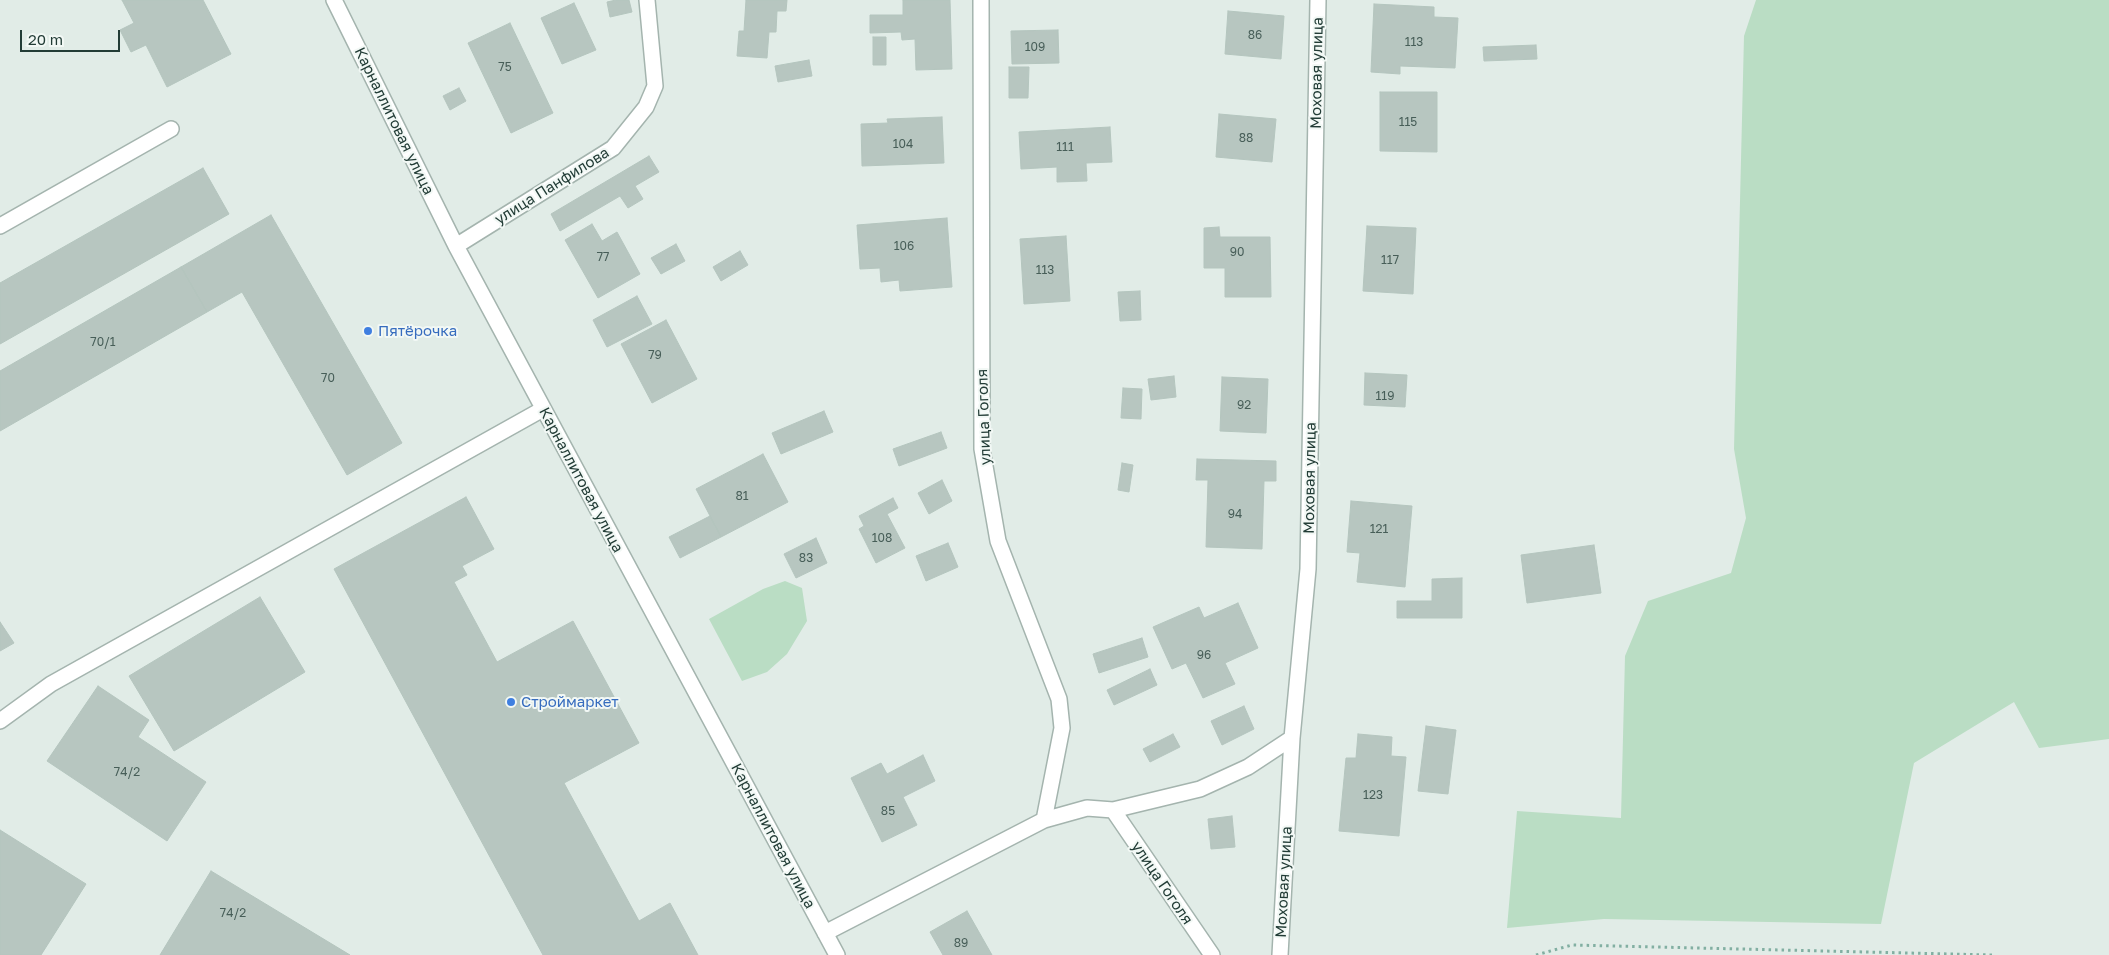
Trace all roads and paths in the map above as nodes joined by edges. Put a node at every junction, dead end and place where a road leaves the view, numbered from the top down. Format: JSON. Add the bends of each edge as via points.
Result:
{"nodes":[{"id":1,"x":334,"y":0,"type":"edge"},
{"id":2,"x":648,"y":0,"type":"edge"},
{"id":3,"x":981,"y":0,"type":"edge"},
{"id":4,"x":1318,"y":0,"type":"edge"},
{"id":5,"x":172,"y":129,"type":"dead end"},
{"id":6,"x":0,"y":226,"type":"edge"},
{"id":7,"x":456,"y":246,"type":"junction"},
{"id":8,"x":542,"y":409,"type":"junction"},
{"id":9,"x":0,"y":721,"type":"edge"},
{"id":10,"x":1292,"y":738,"type":"junction"},
{"id":11,"x":1113,"y":810,"type":"junction"},
{"id":12,"x":1044,"y":820,"type":"junction"},
{"id":13,"x":825,"y":933,"type":"junction"},
{"id":14,"x":837,"y":955,"type":"edge"},
{"id":15,"x":1212,"y":955,"type":"edge"},
{"id":16,"x":1280,"y":955,"type":"edge"},
{"id":17,"x":1536,"y":955,"type":"edge"},
{"id":18,"x":1992,"y":955,"type":"edge"}],
"edges":[{"from":1,"to":7,"type":"street","name":"Карналлитовая улица"},
{"from":2,"to":7,"type":"street","name":"улица Панфилова","via":[[654,86],[646,107],[613,148]]},
{"from":3,"to":12,"type":"street","name":"улица Гоголя","via":[[982,448],[998,541],[1059,699],[1062,728]]},
{"from":4,"to":10,"type":"street","name":"Моховая улица","via":[[1308,569]]},
{"from":5,"to":6,"type":"street"},
{"from":7,"to":8,"type":"street","name":"Карналлитовая улица"},
{"from":8,"to":9,"type":"street","via":[[51,684]]},
{"from":8,"to":13,"type":"street","name":"Карналлитовая улица"},
{"from":10,"to":11,"type":"street","via":[[1248,767],[1200,789]]},
{"from":10,"to":16,"type":"street","name":"Моховая улица"},
{"from":11,"to":12,"type":"street","via":[[1087,808]]},
{"from":11,"to":15,"type":"street","name":"улица Гоголя"},
{"from":12,"to":13,"type":"street"},
{"from":13,"to":14,"type":"street","name":"Карналлитовая улица"},
{"from":17,"to":18,"type":"path","via":[[1572,945]]}]}
